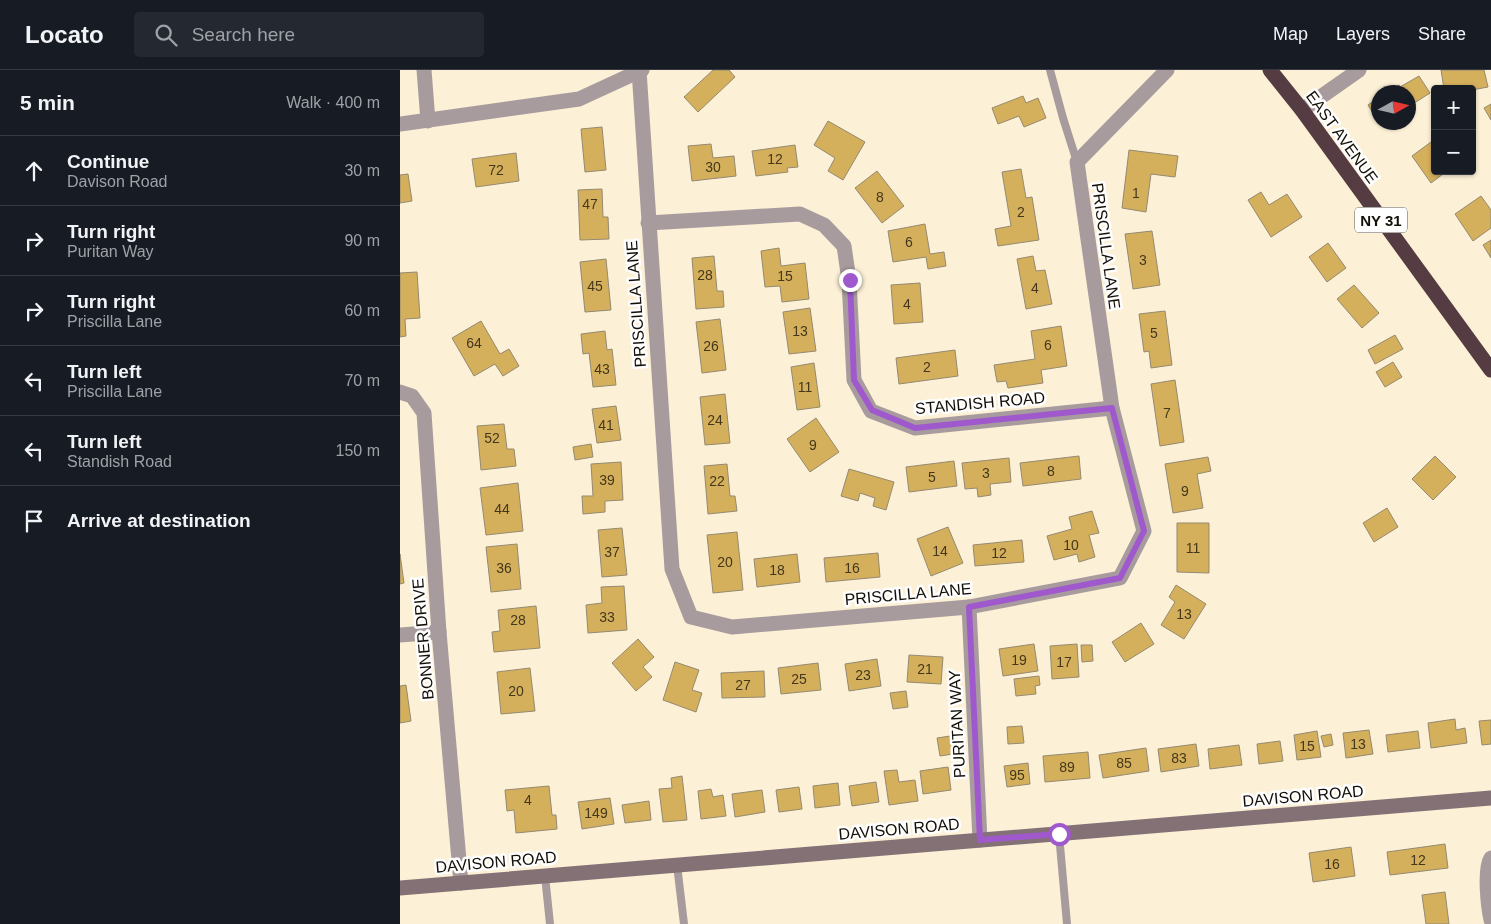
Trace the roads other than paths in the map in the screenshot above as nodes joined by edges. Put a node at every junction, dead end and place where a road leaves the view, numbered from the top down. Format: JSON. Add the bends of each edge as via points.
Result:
{"nodes":[{"id":1,"x":424,"y":70,"type":"edge"},
{"id":2,"x":1050,"y":70,"type":"edge"},
{"id":3,"x":1167,"y":70,"type":"edge"},
{"id":4,"x":1270,"y":70,"type":"edge"},
{"id":5,"x":1359,"y":70,"type":"edge"},
{"id":6,"x":640,"y":71,"type":"edge"},
{"id":7,"x":1302,"y":110,"type":"junction"},
{"id":8,"x":428,"y":120,"type":"junction"},
{"id":9,"x":400,"y":124,"type":"edge"},
{"id":10,"x":1077,"y":162,"type":"junction"},
{"id":11,"x":648,"y":223,"type":"junction"},
{"id":12,"x":1491,"y":370,"type":"edge"},
{"id":13,"x":406,"y":394,"type":"edge"},
{"id":14,"x":1112,"y":408,"type":"junction"},
{"id":15,"x":969,"y":607,"type":"junction"},
{"id":16,"x":439,"y":632,"type":"junction"},
{"id":17,"x":400,"y":635,"type":"edge"},
{"id":18,"x":1491,"y":798,"type":"edge"},
{"id":19,"x":1059,"y":834,"type":"junction"},
{"id":20,"x":980,"y":840,"type":"junction"},
{"id":21,"x":1491,"y":858,"type":"edge"},
{"id":22,"x":677,"y":865,"type":"junction"},
{"id":23,"x":545,"y":876,"type":"junction"},
{"id":24,"x":461,"y":883,"type":"junction"},
{"id":25,"x":400,"y":888,"type":"edge"},
{"id":26,"x":1491,"y":920,"type":"edge"},
{"id":27,"x":550,"y":924,"type":"edge"},
{"id":28,"x":684,"y":924,"type":"edge"},
{"id":29,"x":1067,"y":924,"type":"edge"}],
"edges":[{"from":1,"to":8,"type":"street"},
{"from":2,"to":10,"type":"lane"},
{"from":3,"to":10,"type":"street","name":"PRISCILLA LANE"},
{"from":4,"to":7,"type":"highway","name":"EAST AVENUE","number":"NY 31"},
{"from":5,"to":7,"type":"street"},
{"from":6,"to":8,"type":"street","via":[[579,99]]},
{"from":6,"to":11,"type":"street","name":"PRISCILLA LANE"},
{"from":7,"to":12,"type":"highway","name":"EAST AVENUE","number":"NY 31"},
{"from":8,"to":9,"type":"street"},
{"from":10,"to":14,"type":"street","name":"PRISCILLA LANE"},
{"from":11,"to":14,"type":"street","name":"STANDISH ROAD","via":[[800,214],[824,225],[844,246],[850,280],[854,380],[872,410],[915,428]]},
{"from":11,"to":15,"type":"street","name":"PRISCILLA LANE","via":[[672,569],[691,617],[732,627]]},
{"from":13,"to":16,"type":"street","name":"BONNER DRIVE","via":[[424,413]]},
{"from":14,"to":15,"type":"street","name":"PRISCILLA LANE","via":[[1144,531],[1120,578]]},
{"from":15,"to":20,"type":"street","name":"PURITAN WAY"},
{"from":16,"to":17,"type":"street"},
{"from":16,"to":24,"type":"street","name":"BONNER DRIVE"},
{"from":18,"to":19,"type":"street","name":"DAVISON ROAD"},
{"from":19,"to":20,"type":"street","name":"DAVISON ROAD"},
{"from":19,"to":29,"type":"lane"},
{"from":20,"to":22,"type":"street","name":"DAVISON ROAD"},
{"from":21,"to":26,"type":"street","via":[[1488,862]]},
{"from":22,"to":23,"type":"street","name":"DAVISON ROAD"},
{"from":22,"to":28,"type":"lane"},
{"from":23,"to":24,"type":"street","name":"DAVISON ROAD"},
{"from":23,"to":27,"type":"lane"},
{"from":24,"to":25,"type":"street","name":"DAVISON ROAD"}]}
